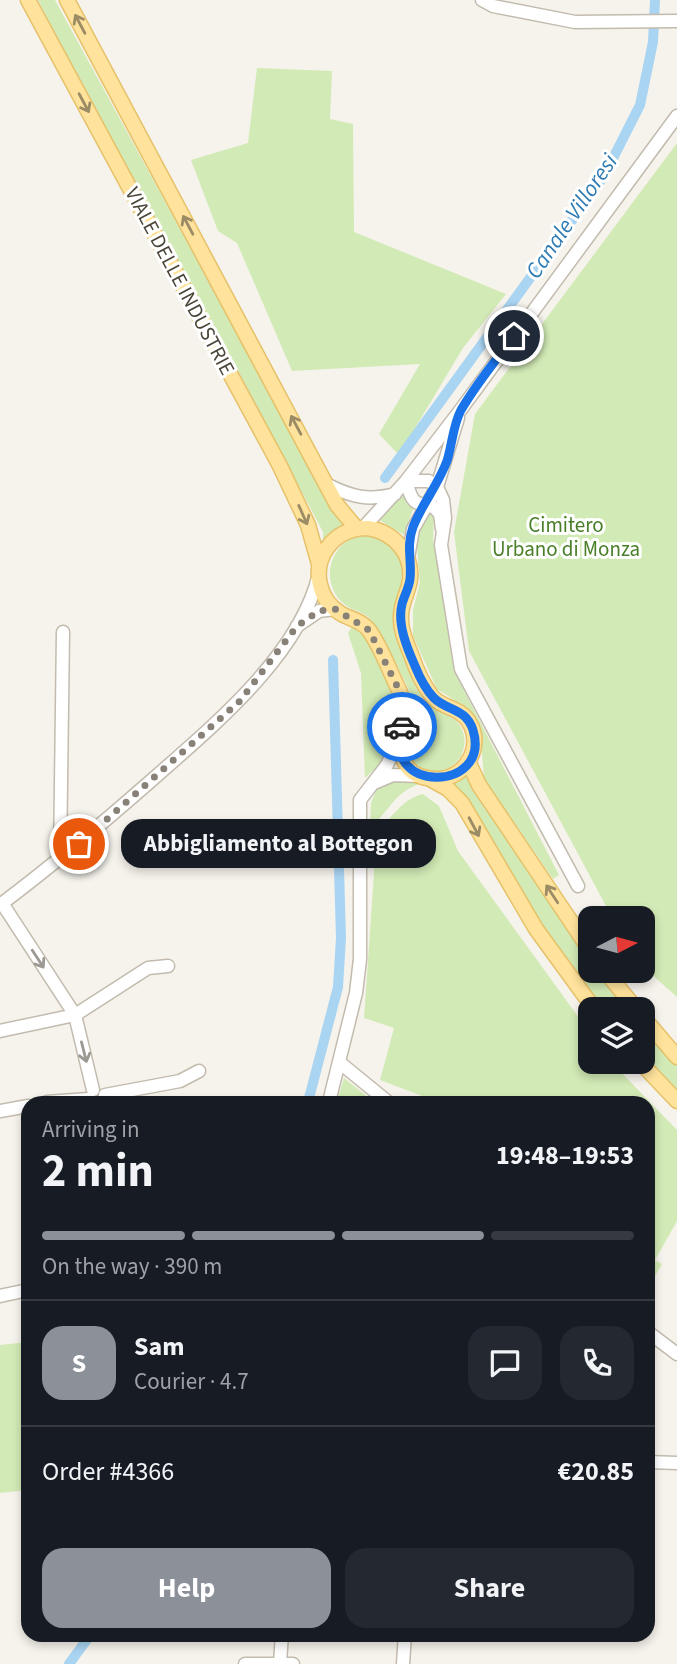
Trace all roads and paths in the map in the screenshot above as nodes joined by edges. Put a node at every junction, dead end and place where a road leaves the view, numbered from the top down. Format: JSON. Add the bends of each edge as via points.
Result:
{"nodes":[{"id":1,"x":28,"y":0,"type":"edge"},
{"id":2,"x":67,"y":0,"type":"edge"},
{"id":3,"x":482,"y":0,"type":"edge"},
{"id":4,"x":671,"y":21,"type":"edge"},
{"id":5,"x":677,"y":116,"type":"edge"},
{"id":6,"x":460,"y":412,"type":"junction"},
{"id":7,"x":407,"y":481,"type":"junction"},
{"id":8,"x":328,"y":485,"type":"junction"},
{"id":9,"x":437,"y":487,"type":"junction"},
{"id":10,"x":395,"y":494,"type":"junction"},
{"id":11,"x":425,"y":506,"type":"junction"},
{"id":12,"x":360,"y":529,"type":"junction"},
{"id":13,"x":442,"y":529,"type":"junction"},
{"id":14,"x":408,"y":558,"type":"junction"},
{"id":15,"x":319,"y":571,"type":"junction"},
{"id":16,"x":335,"y":609,"type":"junction"},
{"id":17,"x":297,"y":626,"type":"junction"},
{"id":18,"x":64,"y":632,"type":"dead end"},
{"id":19,"x":400,"y":736,"type":"junction"},
{"id":20,"x":468,"y":761,"type":"junction"},
{"id":21,"x":427,"y":777,"type":"junction"},
{"id":22,"x":373,"y":783,"type":"junction"},
{"id":23,"x":60,"y":859,"type":"junction"},
{"id":24,"x":578,"y":886,"type":"dead end"},
{"id":25,"x":1,"y":904,"type":"edge"},
{"id":26,"x":578,"y":932,"type":"edge"},
{"id":27,"x":168,"y":966,"type":"dead end"},
{"id":28,"x":586,"y":997,"type":"edge"},
{"id":29,"x":75,"y":1015,"type":"junction"},
{"id":30,"x":0,"y":1031,"type":"edge"},
{"id":31,"x":655,"y":1031,"type":"edge"},
{"id":32,"x":677,"y":1057,"type":"edge"},
{"id":33,"x":339,"y":1062,"type":"junction"},
{"id":34,"x":199,"y":1072,"type":"dead end"},
{"id":35,"x":651,"y":1074,"type":"edge"},
{"id":36,"x":95,"y":1096,"type":"edge"},
{"id":37,"x":106,"y":1096,"type":"edge"},
{"id":38,"x":330,"y":1096,"type":"edge"},
{"id":39,"x":381,"y":1096,"type":"edge"},
{"id":40,"x":677,"y":1101,"type":"edge"},
{"id":41,"x":21,"y":1107,"type":"edge"},
{"id":42,"x":0,"y":1111,"type":"edge"},
{"id":43,"x":21,"y":1292,"type":"edge"},
{"id":44,"x":0,"y":1296,"type":"edge"},
{"id":45,"x":655,"y":1337,"type":"edge"},
{"id":46,"x":677,"y":1354,"type":"edge"},
{"id":47,"x":655,"y":1462,"type":"edge"},
{"id":48,"x":677,"y":1463,"type":"edge"},
{"id":49,"x":283,"y":1642,"type":"edge"},
{"id":50,"x":404,"y":1642,"type":"edge"},
{"id":51,"x":286,"y":1663,"type":"edge"},
{"id":52,"x":245,"y":1664,"type":"edge"},
{"id":53,"x":403,"y":1664,"type":"edge"}],
"edges":[{"from":1,"to":15,"type":"main road","name":"VIALE DELLE INDUSTRIE","one_way":true,"via":[[280,466],[308,525]]},
{"from":8,"to":2,"type":"main road","name":"VIALE DELLE INDUSTRIE","one_way":true},
{"from":3,"to":4,"type":"street","via":[[575,22]]},
{"from":5,"to":6,"type":"street"},
{"from":6,"to":7,"type":"street"},
{"from":6,"to":9,"type":"street"},
{"from":7,"to":9,"type":"street","via":[[425,481]]},
{"from":7,"to":10,"type":"street"},
{"from":7,"to":11,"type":"street","via":[[410,499]]},
{"from":8,"to":10,"type":"street","via":[[368,499]]},
{"from":8,"to":12,"type":"main road","name":"VIALE DELLE INDUSTRIE","via":[[342,514]]},
{"from":9,"to":11,"type":"street"},
{"from":9,"to":13,"type":"street","via":[[445,509]]},
{"from":10,"to":12,"type":"street"},
{"from":11,"to":13,"type":"street","via":[[440,514]]},
{"from":11,"to":14,"type":"street","via":[[413,529]]},
{"from":12,"to":14,"type":"main road","via":[[390,536]]},
{"from":12,"to":15,"type":"main road","via":[[332,542]]},
{"from":13,"to":24,"type":"street","via":[[440,545],[461,668]]},
{"from":14,"to":20,"type":"main road","via":[[410,581],[401,624],[415,666],[432,696],[457,710],[470,724],[474,742]]},
{"from":15,"to":16,"type":"main road","name":"VIALE DELLE INDUSTRIE","via":[[324,596]]},
{"from":15,"to":17,"type":"street"},
{"from":16,"to":17,"type":"street","via":[[319,611]]},
{"from":16,"to":19,"type":"main road","via":[[369,630],[403,698]]},
{"from":17,"to":23,"type":"street","via":[[244,696]]},
{"from":18,"to":23,"type":"street"},
{"from":19,"to":21,"type":"main road","via":[[406,763]]},
{"from":19,"to":22,"type":"street"},
{"from":20,"to":21,"type":"main road","via":[[452,775]]},
{"from":26,"to":20,"type":"main road","one_way":true,"via":[[479,785]]},
{"from":21,"to":22,"type":"street","via":[[399,775]]},
{"from":21,"to":28,"type":"main road","one_way":true,"via":[[461,803],[536,929]]},
{"from":22,"to":33,"type":"street","via":[[363,792],[359,805],[360,959]]},
{"from":23,"to":25,"type":"street"},
{"from":25,"to":29,"type":"street","one_way":true},
{"from":27,"to":29,"type":"street","via":[[148,968]]},
{"from":29,"to":30,"type":"street"},
{"from":29,"to":36,"type":"street","one_way":true},
{"from":31,"to":32,"type":"main road"},
{"from":33,"to":38,"type":"street"},
{"from":33,"to":39,"type":"street"},
{"from":34,"to":37,"type":"street","via":[[180,1081]]},
{"from":35,"to":40,"type":"main road"},
{"from":41,"to":42,"type":"street"},
{"from":43,"to":44,"type":"street"},
{"from":45,"to":46,"type":"street"},
{"from":47,"to":48,"type":"street"},
{"from":49,"to":51,"type":"street"},
{"from":50,"to":53,"type":"street"},
{"from":51,"to":52,"type":"street"}]}
